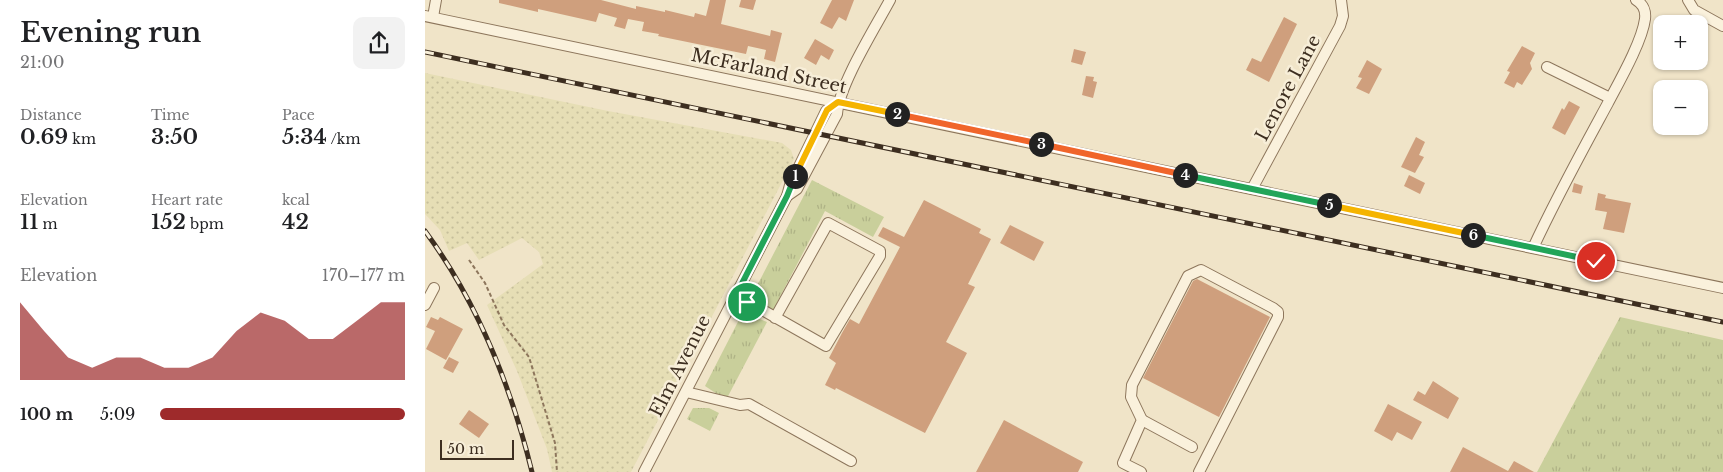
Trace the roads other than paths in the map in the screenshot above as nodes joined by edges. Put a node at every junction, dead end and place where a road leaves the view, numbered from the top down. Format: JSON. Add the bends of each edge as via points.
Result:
{"nodes":[{"id":1,"x":436,"y":0,"type":"edge"},
{"id":2,"x":889,"y":0,"type":"edge"},
{"id":3,"x":1341,"y":0,"type":"edge"},
{"id":4,"x":1636,"y":0,"type":"edge"},
{"id":5,"x":1688,"y":0,"type":"edge"},
{"id":6,"x":429,"y":17,"type":"edge"},
{"id":7,"x":1723,"y":26,"type":"edge"},
{"id":8,"x":1547,"y":67,"type":"dead end"},
{"id":9,"x":1610,"y":98,"type":"junction"},
{"id":10,"x":838,"y":102,"type":"junction"},
{"id":11,"x":1252,"y":189,"type":"junction"},
{"id":12,"x":1533,"y":248,"type":"junction"},
{"id":13,"x":434,"y":288,"type":"dead end"},
{"id":14,"x":1723,"y":288,"type":"edge"},
{"id":15,"x":736,"y":295,"type":"junction"},
{"id":16,"x":425,"y":305,"type":"edge"},
{"id":17,"x":775,"y":318,"type":"junction"},
{"id":18,"x":686,"y":392,"type":"junction"},
{"id":19,"x":1142,"y":420,"type":"junction"},
{"id":20,"x":1192,"y":447,"type":"dead end"},
{"id":21,"x":851,"y":461,"type":"dead end"},
{"id":22,"x":644,"y":472,"type":"edge"},
{"id":23,"x":1141,"y":472,"type":"edge"},
{"id":24,"x":1199,"y":472,"type":"edge"}],
"edges":[{"from":1,"to":6,"type":"street"},
{"from":2,"to":10,"type":"street","name":"Elm Avenue"},
{"from":3,"to":11,"type":"street","name":"Lenore Lane","via":[[1343,16],[1340,26]]},
{"from":4,"to":9,"type":"street","via":[[1643,7],[1645,20]]},
{"from":5,"to":7,"type":"street","via":[[1694,10]]},
{"from":6,"to":10,"type":"street","name":"McFarland Street"},
{"from":8,"to":9,"type":"street"},
{"from":9,"to":12,"type":"street"},
{"from":10,"to":11,"type":"street","name":"McFarland Street"},
{"from":10,"to":15,"type":"street","name":"Elm Avenue","via":[[827,110],[821,134],[790,185]]},
{"from":11,"to":12,"type":"street","name":"McFarland Street"},
{"from":12,"to":14,"type":"street","name":"McFarland Street"},
{"from":13,"to":16,"type":"street"},
{"from":15,"to":17,"type":"street"},
{"from":15,"to":18,"type":"street","name":"Elm Avenue"},
{"from":17,"to":17,"type":"street","via":[[826,346],[880,251],[828,223]]},
{"from":18,"to":21,"type":"street","via":[[740,405],[749,404]]},
{"from":18,"to":22,"type":"street","name":"Elm Avenue"},
{"from":19,"to":20,"type":"street"},
{"from":19,"to":23,"type":"street","via":[[1123,463]]},
{"from":19,"to":24,"type":"street","via":[[1131,397],[1132,385],[1188,276],[1201,270],[1278,312]]}]}
